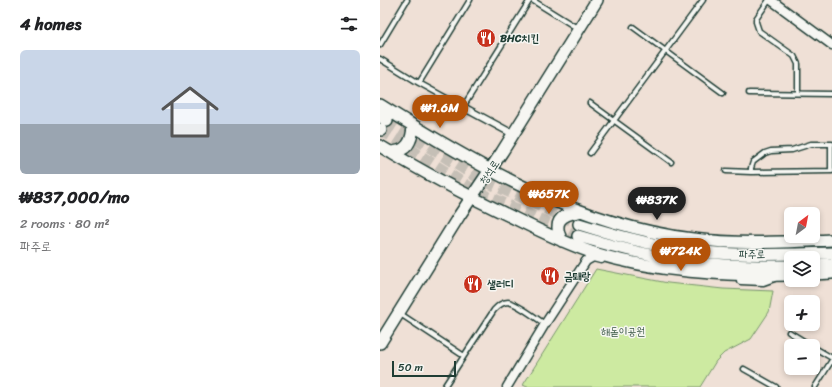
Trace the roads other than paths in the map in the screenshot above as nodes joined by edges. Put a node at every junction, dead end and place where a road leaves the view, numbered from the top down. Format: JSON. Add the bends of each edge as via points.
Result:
{"nodes":[{"id":1,"x":407,"y":0,"type":"edge"},
{"id":2,"x":470,"y":0,"type":"edge"},
{"id":3,"x":531,"y":0,"type":"edge"},
{"id":4,"x":597,"y":0,"type":"edge"},
{"id":5,"x":702,"y":0,"type":"edge"},
{"id":6,"x":770,"y":0,"type":"edge"},
{"id":7,"x":633,"y":28,"type":"dead end"},
{"id":8,"x":579,"y":29,"type":"junction"},
{"id":9,"x":380,"y":45,"type":"edge"},
{"id":10,"x":832,"y":45,"type":"edge"},
{"id":11,"x":665,"y":50,"type":"junction"},
{"id":12,"x":380,"y":59,"type":"edge"},
{"id":13,"x":419,"y":83,"type":"junction"},
{"id":14,"x":723,"y":93,"type":"dead end"},
{"id":15,"x":750,"y":93,"type":"dead end"},
{"id":16,"x":798,"y":93,"type":"junction"},
{"id":17,"x":832,"y":94,"type":"edge"},
{"id":18,"x":590,"y":103,"type":"dead end"},
{"id":19,"x":380,"y":106,"type":"edge"},
{"id":20,"x":463,"y":108,"type":"junction"},
{"id":21,"x":614,"y":120,"type":"junction"},
{"id":22,"x":413,"y":126,"type":"junction"},
{"id":23,"x":513,"y":134,"type":"junction"},
{"id":24,"x":831,"y":144,"type":"edge"},
{"id":25,"x":385,"y":149,"type":"edge"},
{"id":26,"x":590,"y":152,"type":"dead end"},
{"id":27,"x":671,"y":162,"type":"dead end"},
{"id":28,"x":489,"y":171,"type":"junction"},
{"id":29,"x":726,"y":171,"type":"dead end"},
{"id":30,"x":831,"y":171,"type":"edge"},
{"id":31,"x":751,"y":172,"type":"junction"},
{"id":32,"x":472,"y":198,"type":"junction"},
{"id":33,"x":578,"y":212,"type":"junction"},
{"id":34,"x":579,"y":224,"type":"tunnel mouth"},
{"id":35,"x":578,"y":236,"type":"tunnel mouth"},
{"id":36,"x":832,"y":240,"type":"edge"},
{"id":37,"x":562,"y":241,"type":"junction"},
{"id":38,"x":832,"y":253,"type":"edge"},
{"id":39,"x":832,"y":264,"type":"edge"},
{"id":40,"x":820,"y":265,"type":"edge"},
{"id":41,"x":784,"y":266,"type":"edge"},
{"id":42,"x":832,"y":273,"type":"edge"},
{"id":43,"x":820,"y":274,"type":"edge"},
{"id":44,"x":778,"y":275,"type":"junction"},
{"id":45,"x":784,"y":275,"type":"edge"},
{"id":46,"x":398,"y":313,"type":"junction"},
{"id":47,"x":545,"y":324,"type":"junction"},
{"id":48,"x":789,"y":332,"type":"dead end"},
{"id":49,"x":800,"y":339,"type":"edge"},
{"id":50,"x":380,"y":343,"type":"edge"},
{"id":51,"x":820,"y":351,"type":"edge"},
{"id":52,"x":464,"y":356,"type":"junction"},
{"id":53,"x":832,"y":359,"type":"edge"},
{"id":54,"x":744,"y":369,"type":"dead end"},
{"id":55,"x":444,"y":387,"type":"edge"},
{"id":56,"x":507,"y":387,"type":"edge"},
{"id":57,"x":776,"y":387,"type":"edge"},
{"id":58,"x":815,"y":387,"type":"edge"}],
"edges":[{"from":1,"to":9,"type":"lane"},
{"from":2,"to":13,"type":"lane"},
{"from":3,"to":8,"type":"lane"},
{"from":3,"to":20,"type":"lane"},
{"from":4,"to":8,"type":"main road","name":"청석로"},
{"from":5,"to":11,"type":"lane"},
{"from":6,"to":10,"type":"street"},
{"from":6,"to":16,"type":"lane","via":[[756,19],[757,27],[797,60]]},
{"from":7,"to":11,"type":"lane"},
{"from":8,"to":23,"type":"main road","name":"청석로"},
{"from":11,"to":14,"type":"lane"},
{"from":11,"to":21,"type":"lane"},
{"from":12,"to":13,"type":"lane"},
{"from":13,"to":20,"type":"lane"},
{"from":15,"to":16,"type":"lane"},
{"from":16,"to":17,"type":"lane"},
{"from":18,"to":21,"type":"lane"},
{"from":19,"to":22,"type":"main road"},
{"from":20,"to":23,"type":"street"},
{"from":21,"to":26,"type":"lane"},
{"from":21,"to":27,"type":"lane"},
{"from":22,"to":25,"type":"main road","via":[[410,143],[404,149],[397,152]]},
{"from":22,"to":28,"type":"main road"},
{"from":23,"to":28,"type":"main road","name":"청석로"},
{"from":24,"to":30,"type":"lane"},
{"from":24,"to":31,"type":"lane","via":[[811,144],[792,150],[765,153],[753,162]]},
{"from":25,"to":32,"type":"main road"},
{"from":28,"to":32,"type":"main road","name":"청석로"},
{"from":28,"to":33,"type":"main road"},
{"from":29,"to":31,"type":"lane"},
{"from":30,"to":31,"type":"lane"},
{"from":32,"to":37,"type":"main road"},
{"from":32,"to":46,"type":"main road","name":"청석로"},
{"from":33,"to":36,"type":"main road","via":[[609,222],[692,239],[740,243]]},
{"from":33,"to":37,"type":"main road","via":[[566,213],[559,221],[558,232]]},
{"from":34,"to":38,"type":"main road","name":"파주로","via":[[616,236],[703,252]]},
{"from":35,"to":41,"type":"main road","name":"파주로","via":[[649,255],[701,263]]},
{"from":37,"to":44,"type":"main road","via":[[591,252],[640,264],[697,272]]},
{"from":39,"to":40,"type":"main road"},
{"from":42,"to":43,"type":"main road"},
{"from":44,"to":45,"type":"main road"},
{"from":44,"to":47,"type":"street","via":[[763,281],[683,275],[641,270],[593,257],[586,261]]},
{"from":46,"to":50,"type":"main road","name":"청석로"},
{"from":46,"to":52,"type":"lane"},
{"from":47,"to":52,"type":"lane","via":[[508,302],[503,303],[494,310]]},
{"from":47,"to":56,"type":"street"},
{"from":48,"to":49,"type":"lane"},
{"from":51,"to":53,"type":"lane"},
{"from":52,"to":55,"type":"lane"},
{"from":53,"to":58,"type":"lane"},
{"from":54,"to":57,"type":"lane"}]}
